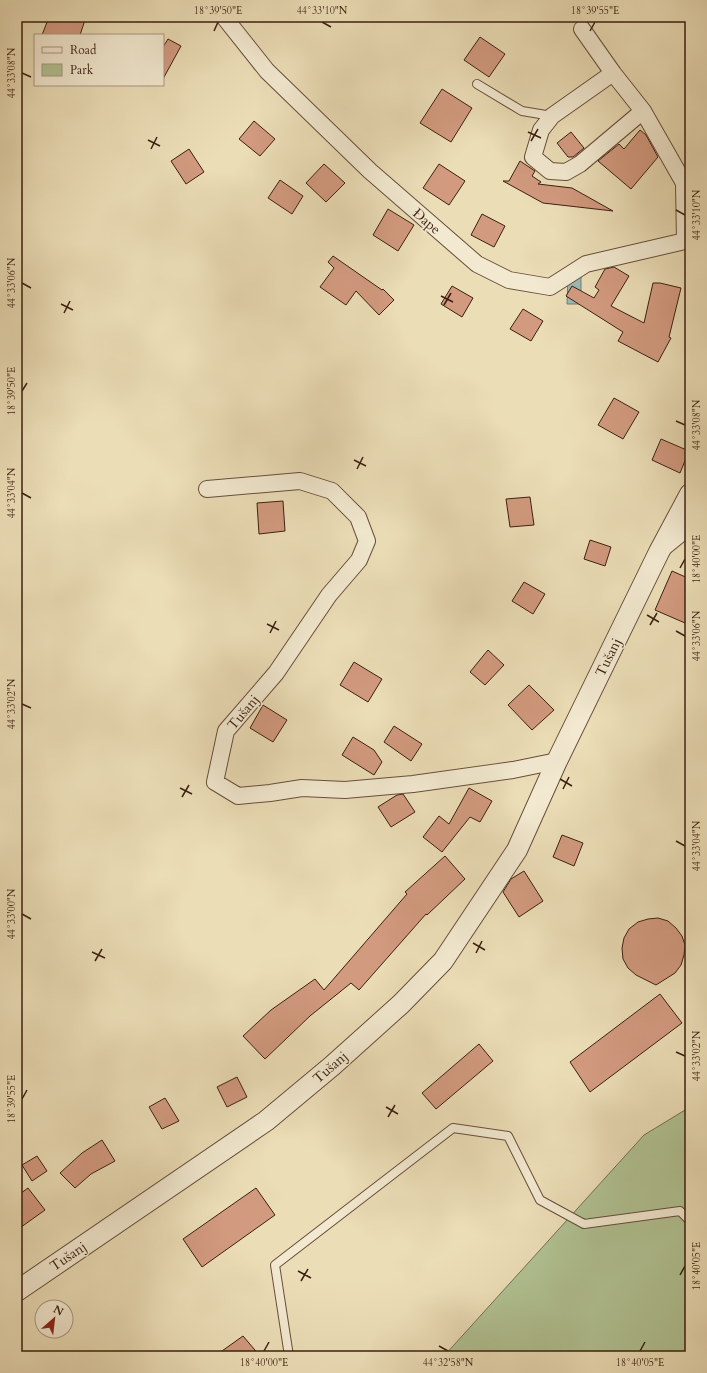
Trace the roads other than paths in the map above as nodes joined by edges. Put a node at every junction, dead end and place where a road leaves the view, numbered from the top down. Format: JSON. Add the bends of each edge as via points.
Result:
{"nodes":[{"id":1,"x":224,"y":17,"type":"edge"},
{"id":2,"x":582,"y":29,"type":"dead end"},
{"id":3,"x":613,"y":73,"type":"junction"},
{"id":4,"x":477,"y":84,"type":"dead end"},
{"id":5,"x":643,"y":111,"type":"junction"},
{"id":6,"x":552,"y":116,"type":"junction"},
{"id":7,"x":687,"y":243,"type":"edge"},
{"id":8,"x":207,"y":489,"type":"dead end"},
{"id":9,"x":690,"y":494,"type":"edge"},
{"id":10,"x":690,"y":526,"type":"edge"},
{"id":11,"x":659,"y":552,"type":"junction"},
{"id":12,"x":557,"y":761,"type":"junction"},
{"id":13,"x":690,"y":1221,"type":"edge"},
{"id":14,"x":17,"y":1291,"type":"edge"},
{"id":15,"x":289,"y":1356,"type":"edge"}],
"edges":[{"from":1,"to":7,"type":"street","name":"Đape","via":[[267,71],[370,172],[477,264],[490,271],[509,280],[550,287],[586,264]]},
{"from":2,"to":3,"type":"street"},
{"from":3,"to":5,"type":"street"},
{"from":3,"to":6,"type":"street"},
{"from":4,"to":6,"type":"lane","via":[[522,111]]},
{"from":5,"to":6,"type":"street","via":[[580,164],[566,172],[550,171],[533,157],[541,130]]},
{"from":5,"to":7,"type":"street","via":[[684,183]]},
{"from":8,"to":12,"type":"street","name":"Tušanj","via":[[300,481],[332,491],[358,517],[367,541],[360,560],[329,595],[276,673],[226,731],[215,782],[238,796],[302,788],[345,790],[413,784]]},
{"from":9,"to":11,"type":"street","name":"Tušanj"},
{"from":10,"to":11,"type":"street","name":"Tušanj"},
{"from":11,"to":12,"type":"street","name":"Tušanj"},
{"from":12,"to":14,"type":"street","name":"Tušanj","via":[[517,850],[442,961],[401,1004],[266,1121]]},
{"from":13,"to":15,"type":"lane","via":[[680,1211],[584,1224],[540,1200],[508,1136],[453,1128],[274,1265]]}]}
